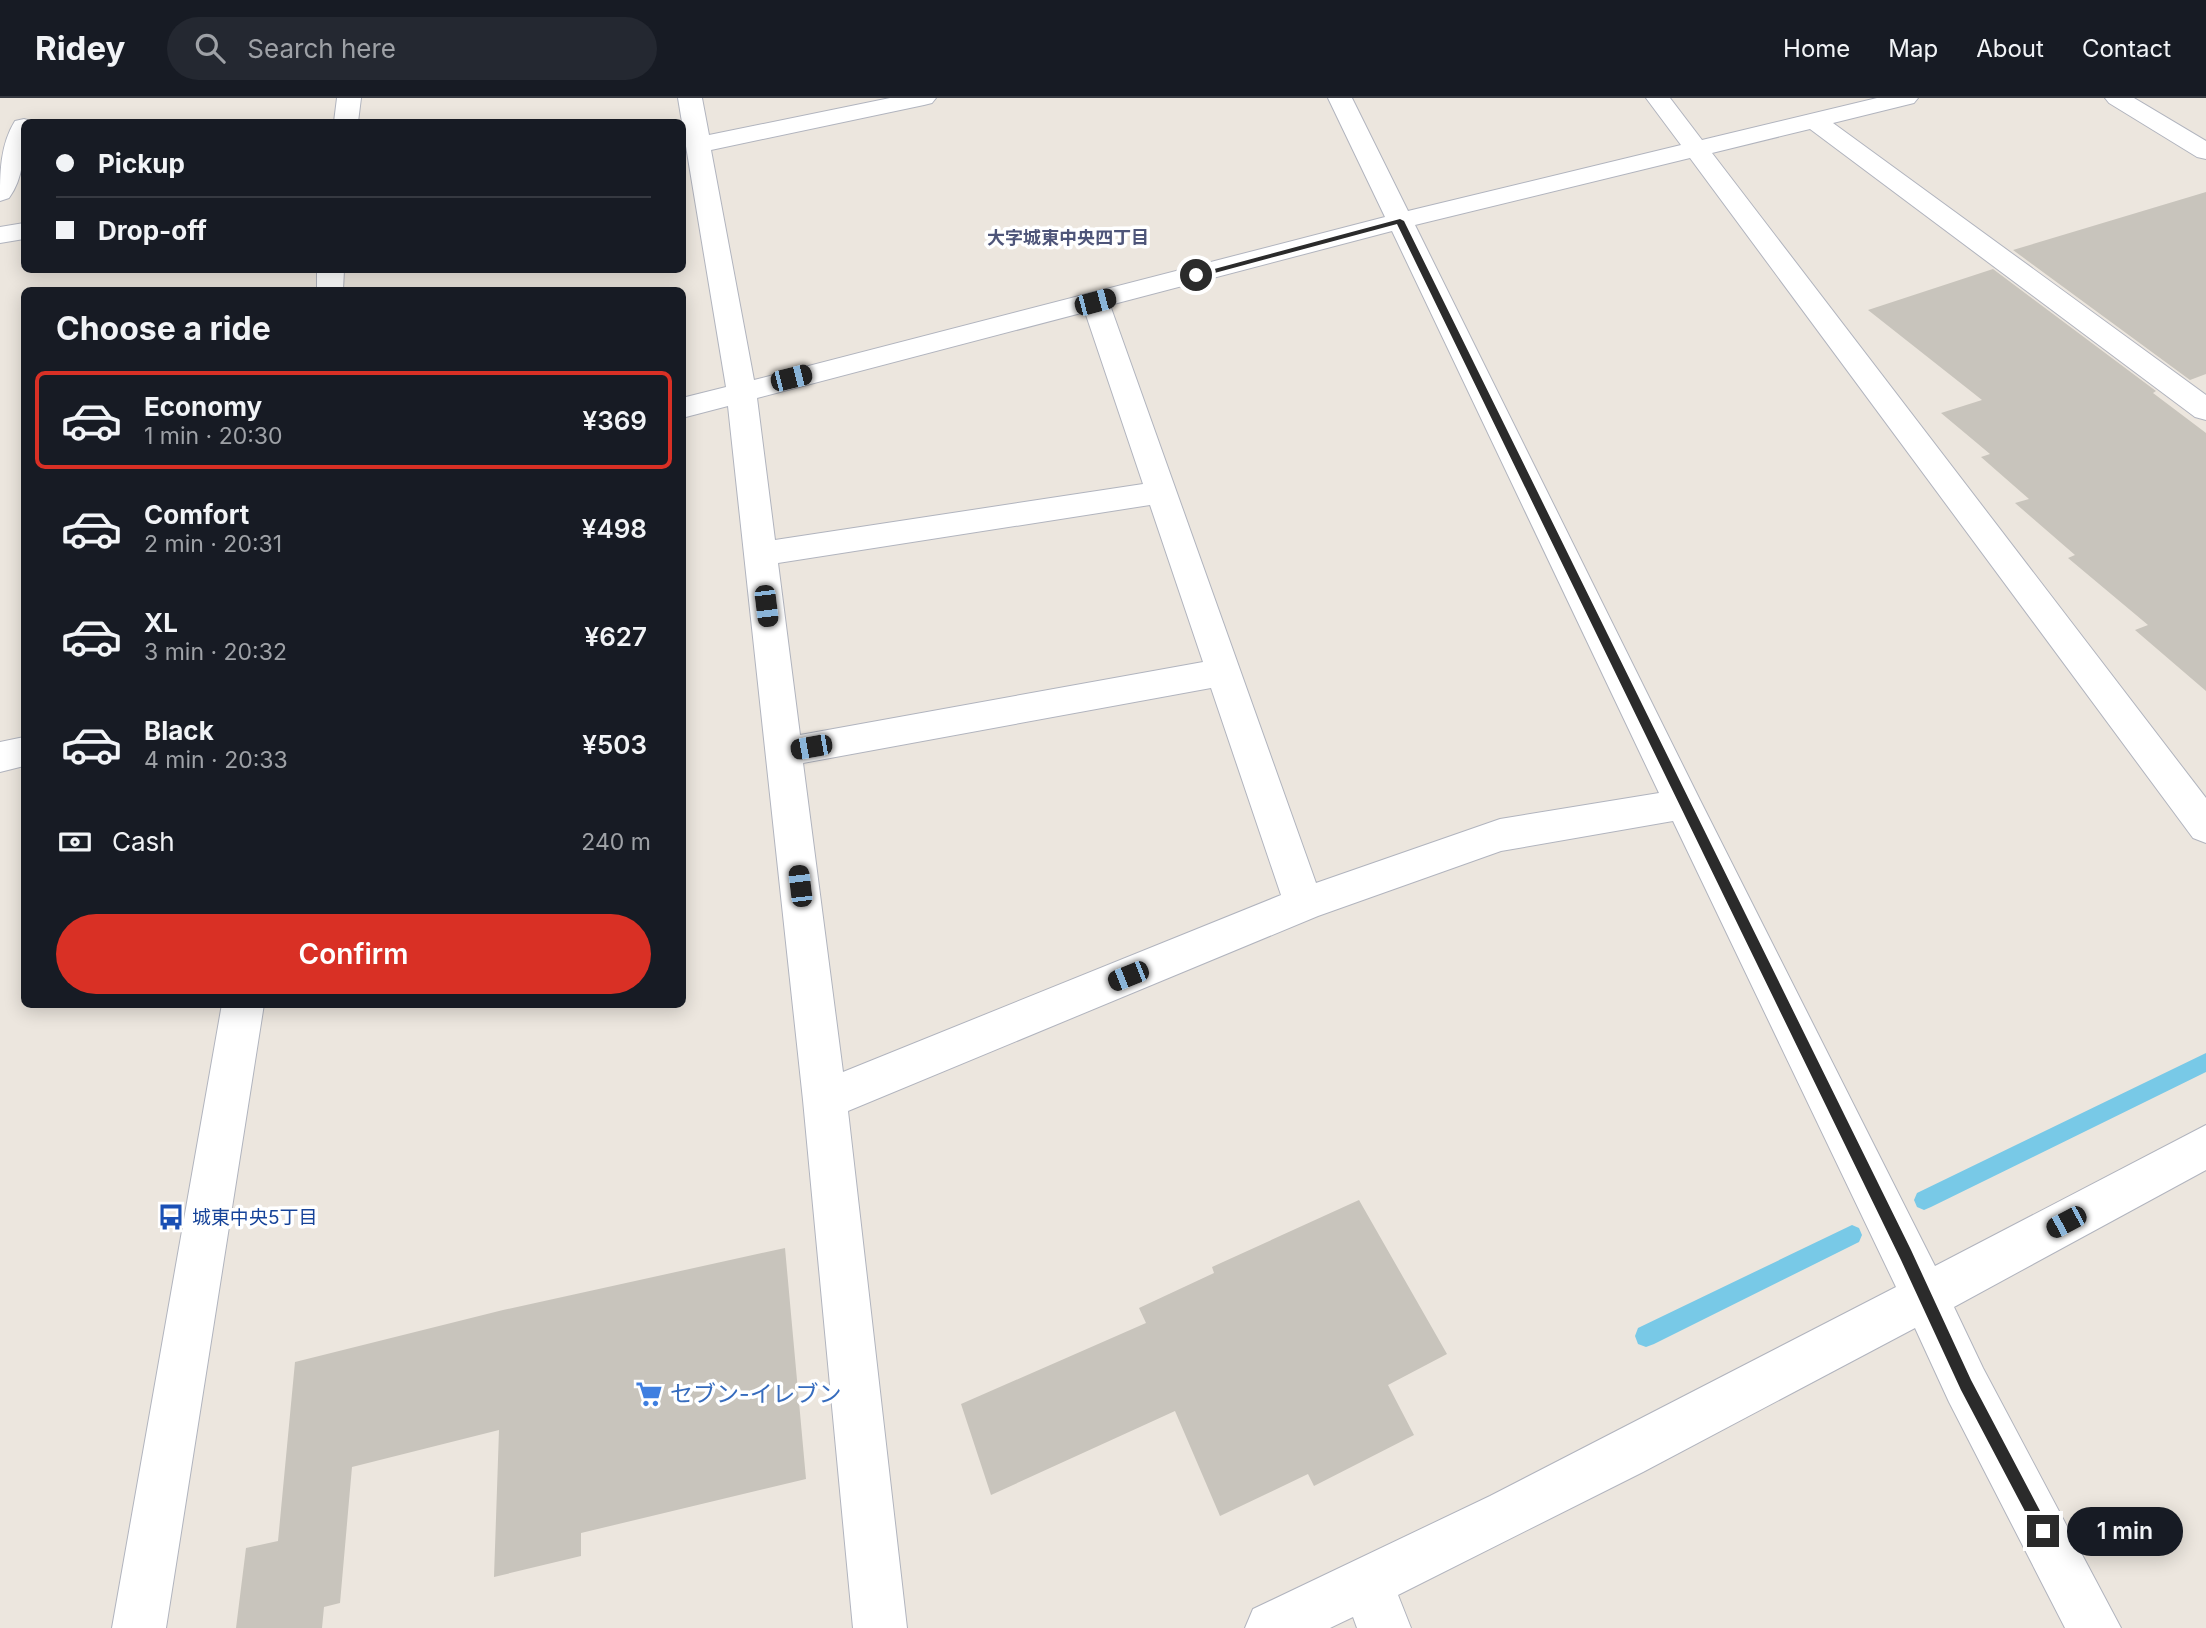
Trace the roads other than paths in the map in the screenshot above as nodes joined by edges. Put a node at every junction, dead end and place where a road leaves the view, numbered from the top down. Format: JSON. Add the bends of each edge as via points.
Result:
{"nodes":[{"id":1,"x":349,"y":98,"type":"edge"},
{"id":2,"x":690,"y":98,"type":"edge"},
{"id":3,"x":924,"y":98,"type":"edge"},
{"id":4,"x":1340,"y":98,"type":"edge"},
{"id":5,"x":1658,"y":98,"type":"edge"},
{"id":6,"x":1906,"y":98,"type":"edge"},
{"id":7,"x":2118,"y":98,"type":"edge"},
{"id":8,"x":346,"y":119,"type":"edge"},
{"id":9,"x":1816,"y":122,"type":"junction"},
{"id":10,"x":21,"y":136,"type":"edge"},
{"id":11,"x":698,"y":145,"type":"junction"},
{"id":12,"x":1696,"y":149,"type":"junction"},
{"id":13,"x":2206,"y":152,"type":"edge"},
{"id":14,"x":0,"y":192,"type":"edge"},
{"id":15,"x":1400,"y":221,"type":"junction"},
{"id":16,"x":21,"y":232,"type":"edge"},
{"id":17,"x":0,"y":235,"type":"edge"},
{"id":18,"x":1095,"y":302,"type":"junction"},
{"id":19,"x":741,"y":391,"type":"junction"},
{"id":20,"x":686,"y":407,"type":"edge"},
{"id":21,"x":2206,"y":410,"type":"edge"},
{"id":22,"x":1161,"y":492,"type":"junction"},
{"id":23,"x":761,"y":554,"type":"junction"},
{"id":24,"x":1224,"y":672,"type":"junction"},
{"id":25,"x":784,"y":752,"type":"junction"},
{"id":26,"x":21,"y":753,"type":"edge"},
{"id":27,"x":0,"y":757,"type":"edge"},
{"id":28,"x":1683,"y":804,"type":"junction"},
{"id":29,"x":2206,"y":827,"type":"edge"},
{"id":30,"x":1304,"y":904,"type":"junction"},
{"id":31,"x":242,"y":1008,"type":"edge"},
{"id":32,"x":825,"y":1100,"type":"junction"},
{"id":33,"x":2206,"y":1146,"type":"edge"},
{"id":34,"x":1926,"y":1297,"type":"junction"},
{"id":35,"x":1376,"y":1606,"type":"edge"},
{"id":36,"x":139,"y":1628,"type":"edge"},
{"id":37,"x":880,"y":1628,"type":"edge"},
{"id":38,"x":1272,"y":1628,"type":"edge"},
{"id":39,"x":2094,"y":1628,"type":"edge"}],
"edges":[{"from":1,"to":8,"type":"street"},
{"from":2,"to":11,"type":"street"},
{"from":3,"to":11,"type":"street"},
{"from":4,"to":15,"type":"street"},
{"from":5,"to":12,"type":"street"},
{"from":6,"to":9,"type":"street"},
{"from":7,"to":13,"type":"street"},
{"from":9,"to":12,"type":"street"},
{"from":9,"to":21,"type":"street"},
{"from":10,"to":14,"type":"street"},
{"from":11,"to":19,"type":"street"},
{"from":12,"to":15,"type":"street"},
{"from":12,"to":29,"type":"street"},
{"from":15,"to":18,"type":"street"},
{"from":15,"to":28,"type":"street"},
{"from":16,"to":17,"type":"street"},
{"from":18,"to":19,"type":"street"},
{"from":18,"to":22,"type":"street"},
{"from":19,"to":20,"type":"street"},
{"from":19,"to":23,"type":"street"},
{"from":22,"to":23,"type":"street"},
{"from":22,"to":24,"type":"street"},
{"from":23,"to":25,"type":"street"},
{"from":24,"to":25,"type":"street"},
{"from":24,"to":30,"type":"street"},
{"from":25,"to":32,"type":"street"},
{"from":26,"to":27,"type":"street"},
{"from":28,"to":30,"type":"street","via":[[1500,835]]},
{"from":28,"to":34,"type":"street"},
{"from":30,"to":32,"type":"street"},
{"from":31,"to":36,"type":"street"},
{"from":32,"to":37,"type":"street"},
{"from":33,"to":34,"type":"street"},
{"from":34,"to":35,"type":"street"},
{"from":34,"to":39,"type":"street","via":[[1966,1385]]},
{"from":35,"to":38,"type":"street"}]}
